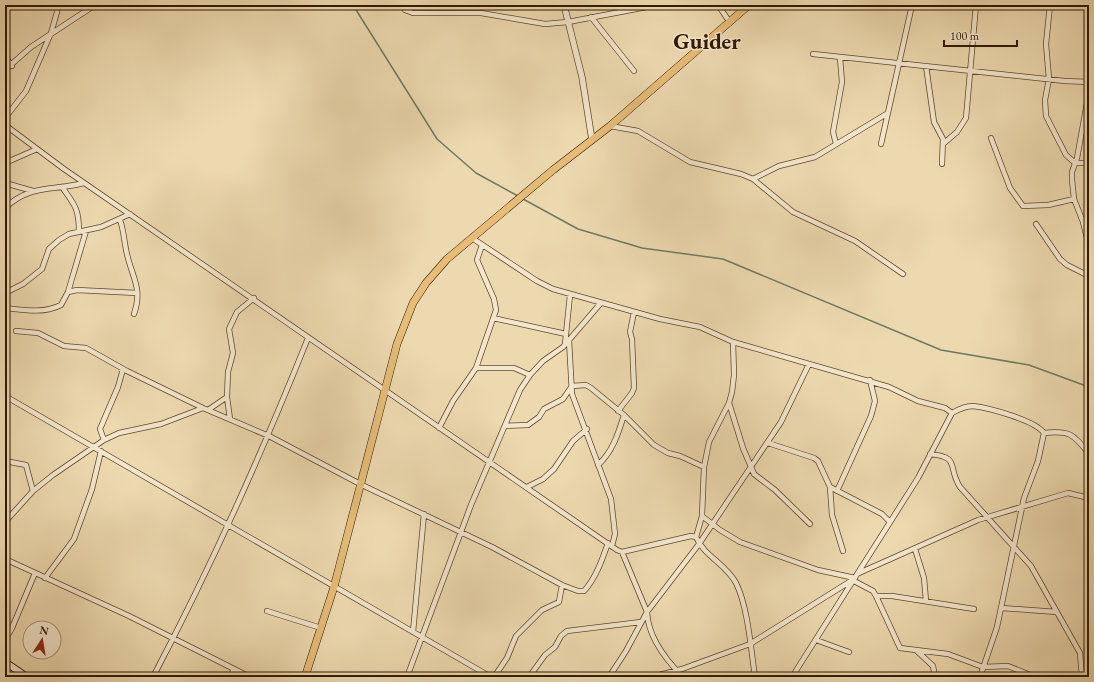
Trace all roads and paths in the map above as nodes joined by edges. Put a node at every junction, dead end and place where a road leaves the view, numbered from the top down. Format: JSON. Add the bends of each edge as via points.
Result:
{"nodes":[{"id":1,"x":56,"y":5,"type":"edge"},
{"id":2,"x":95,"y":5,"type":"edge"},
{"id":3,"x":402,"y":5,"type":"edge"},
{"id":4,"x":467,"y":5,"type":"edge"},
{"id":5,"x":564,"y":5,"type":"edge"},
{"id":6,"x":657,"y":5,"type":"edge"},
{"id":7,"x":718,"y":5,"type":"edge"},
{"id":8,"x":749,"y":5,"type":"edge"},
{"id":9,"x":912,"y":5,"type":"edge"},
{"id":10,"x":976,"y":5,"type":"edge"},
{"id":11,"x":1050,"y":5,"type":"edge"},
{"id":12,"x":640,"y":6,"type":"edge"},
{"id":13,"x":466,"y":12,"type":"junction"},
{"id":14,"x":591,"y":17,"type":"junction"},
{"id":15,"x":729,"y":21,"type":"junction"},
{"id":16,"x":568,"y":22,"type":"junction"},
{"id":17,"x":51,"y":33,"type":"junction"},
{"id":18,"x":813,"y":54,"type":"dead end"},
{"id":19,"x":5,"y":56,"type":"edge"},
{"id":20,"x":840,"y":58,"type":"junction"},
{"id":21,"x":898,"y":64,"type":"junction"},
{"id":22,"x":12,"y":66,"type":"junction"},
{"id":23,"x":926,"y":66,"type":"junction"},
{"id":24,"x":5,"y":70,"type":"edge"},
{"id":25,"x":634,"y":71,"type":"dead end"},
{"id":26,"x":971,"y":71,"type":"junction"},
{"id":27,"x":1049,"y":79,"type":"junction"},
{"id":28,"x":1089,"y":82,"type":"edge"},
{"id":29,"x":1089,"y":92,"type":"edge"},
{"id":30,"x":888,"y":113,"type":"junction"},
{"id":31,"x":5,"y":118,"type":"edge"},
{"id":32,"x":5,"y":125,"type":"edge"},
{"id":33,"x":610,"y":126,"type":"junction"},
{"id":34,"x":991,"y":138,"type":"dead end"},
{"id":35,"x":592,"y":140,"type":"junction"},
{"id":36,"x":836,"y":144,"type":"junction"},
{"id":37,"x":881,"y":144,"type":"dead end"},
{"id":38,"x":943,"y":144,"type":"junction"},
{"id":39,"x":37,"y":149,"type":"junction"},
{"id":40,"x":5,"y":163,"type":"edge"},
{"id":41,"x":1075,"y":163,"type":"junction"},
{"id":42,"x":1089,"y":163,"type":"edge"},
{"id":43,"x":942,"y":164,"type":"dead end"},
{"id":44,"x":753,"y":179,"type":"junction"},
{"id":45,"x":5,"y":183,"type":"edge"},
{"id":46,"x":84,"y":183,"type":"junction"},
{"id":47,"x":62,"y":187,"type":"junction"},
{"id":48,"x":32,"y":191,"type":"junction"},
{"id":49,"x":1074,"y":198,"type":"junction"},
{"id":50,"x":5,"y":208,"type":"edge"},
{"id":51,"x":130,"y":214,"type":"junction"},
{"id":52,"x":120,"y":220,"type":"junction"},
{"id":53,"x":1036,"y":224,"type":"dead end"},
{"id":54,"x":86,"y":231,"type":"junction"},
{"id":55,"x":79,"y":232,"type":"junction"},
{"id":56,"x":472,"y":238,"type":"junction"},
{"id":57,"x":482,"y":245,"type":"junction"},
{"id":58,"x":1089,"y":246,"type":"edge"},
{"id":59,"x":903,"y":274,"type":"dead end"},
{"id":60,"x":1089,"y":276,"type":"edge"},
{"id":61,"x":68,"y":292,"type":"junction"},
{"id":62,"x":5,"y":293,"type":"edge"},
{"id":63,"x":137,"y":293,"type":"junction"},
{"id":64,"x":570,"y":295,"type":"junction"},
{"id":65,"x":254,"y":298,"type":"junction"},
{"id":66,"x":600,"y":304,"type":"junction"},
{"id":67,"x":5,"y":308,"type":"edge"},
{"id":68,"x":634,"y":312,"type":"junction"},
{"id":69,"x":134,"y":314,"type":"dead end"},
{"id":70,"x":494,"y":318,"type":"junction"},
{"id":71,"x":16,"y":331,"type":"dead end"},
{"id":72,"x":566,"y":334,"type":"junction"},
{"id":73,"x":308,"y":338,"type":"junction"},
{"id":74,"x":567,"y":342,"type":"junction"},
{"id":75,"x":733,"y":342,"type":"junction"},
{"id":76,"x":809,"y":364,"type":"junction"},
{"id":77,"x":476,"y":368,"type":"junction"},
{"id":78,"x":123,"y":369,"type":"junction"},
{"id":79,"x":530,"y":375,"type":"junction"},
{"id":80,"x":870,"y":380,"type":"junction"},
{"id":81,"x":572,"y":386,"type":"junction"},
{"id":82,"x":386,"y":389,"type":"junction"},
{"id":83,"x":5,"y":396,"type":"edge"},
{"id":84,"x":227,"y":397,"type":"junction"},
{"id":85,"x":729,"y":403,"type":"junction"},
{"id":86,"x":205,"y":409,"type":"junction"},
{"id":87,"x":618,"y":411,"type":"junction"},
{"id":88,"x":952,"y":413,"type":"junction"},
{"id":89,"x":624,"y":416,"type":"junction"},
{"id":90,"x":230,"y":419,"type":"junction"},
{"id":91,"x":505,"y":426,"type":"junction"},
{"id":92,"x":439,"y":428,"type":"junction"},
{"id":93,"x":587,"y":429,"type":"junction"},
{"id":94,"x":1044,"y":433,"type":"junction"},
{"id":95,"x":269,"y":436,"type":"junction"},
{"id":96,"x":104,"y":440,"type":"junction"},
{"id":97,"x":768,"y":443,"type":"junction"},
{"id":98,"x":94,"y":447,"type":"junction"},
{"id":99,"x":101,"y":451,"type":"junction"},
{"id":100,"x":930,"y":454,"type":"junction"},
{"id":101,"x":1089,"y":454,"type":"edge"},
{"id":102,"x":5,"y":460,"type":"edge"},
{"id":103,"x":489,"y":461,"type":"junction"},
{"id":104,"x":598,"y":465,"type":"junction"},
{"id":105,"x":704,"y":467,"type":"junction"},
{"id":106,"x":751,"y":468,"type":"junction"},
{"id":107,"x":362,"y":485,"type":"junction"},
{"id":108,"x":527,"y":488,"type":"junction"},
{"id":109,"x":830,"y":488,"type":"junction"},
{"id":110,"x":33,"y":491,"type":"junction"},
{"id":111,"x":837,"y":491,"type":"junction"},
{"id":112,"x":1089,"y":498,"type":"edge"},
{"id":113,"x":1023,"y":507,"type":"junction"},
{"id":114,"x":424,"y":514,"type":"junction"},
{"id":115,"x":702,"y":516,"type":"junction"},
{"id":116,"x":986,"y":517,"type":"junction"},
{"id":117,"x":5,"y":522,"type":"edge"},
{"id":118,"x":890,"y":522,"type":"junction"},
{"id":119,"x":713,"y":523,"type":"junction"},
{"id":120,"x":810,"y":524,"type":"dead end"},
{"id":121,"x":228,"y":526,"type":"junction"},
{"id":122,"x":461,"y":532,"type":"junction"},
{"id":123,"x":696,"y":537,"type":"junction"},
{"id":124,"x":699,"y":544,"type":"junction"},
{"id":125,"x":610,"y":545,"type":"junction"},
{"id":126,"x":1014,"y":546,"type":"junction"},
{"id":127,"x":915,"y":549,"type":"junction"},
{"id":128,"x":843,"y":551,"type":"dead end"},
{"id":129,"x":622,"y":552,"type":"junction"},
{"id":130,"x":5,"y":559,"type":"edge"},
{"id":131,"x":35,"y":573,"type":"junction"},
{"id":132,"x":860,"y":573,"type":"junction"},
{"id":133,"x":45,"y":578,"type":"junction"},
{"id":134,"x":854,"y":580,"type":"junction"},
{"id":135,"x":562,"y":585,"type":"junction"},
{"id":136,"x":334,"y":587,"type":"junction"},
{"id":137,"x":876,"y":596,"type":"junction"},
{"id":138,"x":926,"y":601,"type":"junction"},
{"id":139,"x":1002,"y":608,"type":"junction"},
{"id":140,"x":974,"y":609,"type":"dead end"},
{"id":141,"x":267,"y":611,"type":"dead end"},
{"id":142,"x":647,"y":612,"type":"junction"},
{"id":143,"x":1056,"y":612,"type":"junction"},
{"id":144,"x":641,"y":622,"type":"junction"},
{"id":145,"x":321,"y":628,"type":"junction"},
{"id":146,"x":413,"y":632,"type":"junction"},
{"id":147,"x":421,"y":636,"type":"junction"},
{"id":148,"x":173,"y":639,"type":"junction"},
{"id":149,"x":5,"y":640,"type":"edge"},
{"id":150,"x":816,"y":640,"type":"junction"},
{"id":151,"x":750,"y":644,"type":"junction"},
{"id":152,"x":917,"y":651,"type":"junction"},
{"id":153,"x":849,"y":652,"type":"dead end"},
{"id":154,"x":5,"y":662,"type":"edge"},
{"id":155,"x":983,"y":667,"type":"junction"},
{"id":156,"x":234,"y":669,"type":"junction"},
{"id":157,"x":676,"y":670,"type":"junction"},
{"id":158,"x":27,"y":677,"type":"edge"},
{"id":159,"x":153,"y":677,"type":"edge"},
{"id":160,"x":230,"y":677,"type":"edge"},
{"id":161,"x":250,"y":677,"type":"edge"},
{"id":162,"x":305,"y":677,"type":"edge"},
{"id":163,"x":407,"y":677,"type":"edge"},
{"id":164,"x":493,"y":677,"type":"edge"},
{"id":165,"x":529,"y":677,"type":"edge"},
{"id":166,"x":609,"y":677,"type":"edge"},
{"id":167,"x":652,"y":677,"type":"edge"},
{"id":168,"x":682,"y":677,"type":"edge"},
{"id":169,"x":754,"y":677,"type":"edge"},
{"id":170,"x":792,"y":677,"type":"edge"},
{"id":171,"x":934,"y":677,"type":"edge"},
{"id":172,"x":980,"y":677,"type":"edge"},
{"id":173,"x":1035,"y":677,"type":"edge"},
{"id":174,"x":1082,"y":677,"type":"edge"}],
"edges":[{"from":1,"to":17,"type":"street","via":[[57,12]]},
{"from":2,"to":17,"type":"street"},
{"from":3,"to":13,"type":"street","via":[[405,10],[413,13]]},
{"from":4,"to":13,"type":"street"},
{"from":5,"to":16,"type":"street"},
{"from":6,"to":12,"type":"street"},
{"from":7,"to":15,"type":"street"},
{"from":8,"to":15,"type":"main road"},
{"from":9,"to":21,"type":"street"},
{"from":10,"to":26,"type":"street"},
{"from":11,"to":27,"type":"street","via":[[1046,44]]},
{"from":12,"to":14,"type":"street"},
{"from":13,"to":16,"type":"street","via":[[545,24]]},
{"from":14,"to":16,"type":"street"},
{"from":14,"to":25,"type":"street"},
{"from":15,"to":33,"type":"main road"},
{"from":16,"to":35,"type":"street","via":[[582,77]]},
{"from":17,"to":22,"type":"street","via":[[31,47]]},
{"from":17,"to":31,"type":"street","via":[[26,91]]},
{"from":18,"to":20,"type":"street"},
{"from":19,"to":22,"type":"street"},
{"from":20,"to":21,"type":"street"},
{"from":20,"to":36,"type":"street","via":[[842,82],[833,130]]},
{"from":21,"to":23,"type":"street"},
{"from":21,"to":30,"type":"street"},
{"from":22,"to":24,"type":"street"},
{"from":23,"to":26,"type":"street"},
{"from":23,"to":38,"type":"street","via":[[934,122]]},
{"from":26,"to":27,"type":"street"},
{"from":26,"to":38,"type":"street","via":[[966,118],[957,132]]},
{"from":27,"to":28,"type":"street"},
{"from":27,"to":41,"type":"street","via":[[1045,100],[1046,116],[1066,155]]},
{"from":29,"to":41,"type":"street"},
{"from":30,"to":36,"type":"street"},
{"from":30,"to":37,"type":"street"},
{"from":32,"to":39,"type":"street"},
{"from":33,"to":35,"type":"main road"},
{"from":33,"to":44,"type":"street","via":[[638,130],[690,162]]},
{"from":34,"to":49,"type":"street","via":[[1010,188],[1023,206],[1048,205]]},
{"from":35,"to":56,"type":"main road"},
{"from":36,"to":44,"type":"street","via":[[815,157],[779,166]]},
{"from":38,"to":43,"type":"street"},
{"from":39,"to":40,"type":"street"},
{"from":39,"to":46,"type":"street"},
{"from":41,"to":42,"type":"street"},
{"from":41,"to":49,"type":"street","via":[[1072,176]]},
{"from":44,"to":59,"type":"street","via":[[793,212],[855,241]]},
{"from":45,"to":48,"type":"street"},
{"from":46,"to":47,"type":"street"},
{"from":46,"to":51,"type":"street"},
{"from":47,"to":48,"type":"street"},
{"from":47,"to":55,"type":"street","via":[[79,215]]},
{"from":48,"to":50,"type":"street","via":[[21,194]]},
{"from":49,"to":58,"type":"street"},
{"from":51,"to":52,"type":"street"},
{"from":51,"to":65,"type":"street"},
{"from":52,"to":54,"type":"street"},
{"from":52,"to":63,"type":"street","via":[[128,260],[137,283]]},
{"from":53,"to":60,"type":"street","via":[[1060,259]]},
{"from":54,"to":55,"type":"street"},
{"from":54,"to":61,"type":"street"},
{"from":55,"to":62,"type":"street","via":[[69,234],[52,246],[42,269],[23,284]]},
{"from":56,"to":57,"type":"street"},
{"from":56,"to":82,"type":"main road","via":[[447,259],[413,303],[400,337]]},
{"from":57,"to":64,"type":"street","via":[[537,281]]},
{"from":57,"to":70,"type":"street","via":[[477,260],[494,299]]},
{"from":61,"to":63,"type":"street","via":[[84,290]]},
{"from":61,"to":67,"type":"street","via":[[61,305],[51,309],[33,312]]},
{"from":63,"to":69,"type":"street"},
{"from":64,"to":66,"type":"street"},
{"from":64,"to":72,"type":"street"},
{"from":65,"to":73,"type":"street"},
{"from":65,"to":84,"type":"street","via":[[237,312],[229,329],[233,353],[228,372]]},
{"from":66,"to":68,"type":"street"},
{"from":66,"to":74,"type":"street"},
{"from":68,"to":75,"type":"street","via":[[700,327]]},
{"from":68,"to":87,"type":"street","via":[[630,332],[634,388]]},
{"from":70,"to":72,"type":"street"},
{"from":70,"to":77,"type":"street"},
{"from":71,"to":78,"type":"street","via":[[38,333],[64,346],[86,348]]},
{"from":72,"to":74,"type":"street"},
{"from":73,"to":82,"type":"street"},
{"from":73,"to":95,"type":"street"},
{"from":74,"to":79,"type":"street"},
{"from":74,"to":81,"type":"street"},
{"from":75,"to":76,"type":"street"},
{"from":75,"to":85,"type":"street","via":[[734,380]]},
{"from":76,"to":80,"type":"street"},
{"from":76,"to":97,"type":"street"},
{"from":77,"to":79,"type":"street","via":[[514,368]]},
{"from":77,"to":92,"type":"street","via":[[453,400]]},
{"from":78,"to":86,"type":"street"},
{"from":78,"to":96,"type":"street","via":[[100,429]]},
{"from":79,"to":91,"type":"street","via":[[518,394]]},
{"from":80,"to":88,"type":"street","via":[[889,386],[918,401],[945,408]]},
{"from":80,"to":111,"type":"street","via":[[875,401],[871,416]]},
{"from":81,"to":87,"type":"street","via":[[588,386]]},
{"from":81,"to":91,"type":"street","via":[[563,399],[544,409],[528,425]]},
{"from":81,"to":93,"type":"street","via":[[576,407]]},
{"from":82,"to":92,"type":"street"},
{"from":82,"to":107,"type":"main road"},
{"from":83,"to":98,"type":"street"},
{"from":84,"to":86,"type":"street"},
{"from":84,"to":90,"type":"street"},
{"from":85,"to":105,"type":"street","via":[[709,442]]},
{"from":85,"to":106,"type":"street"},
{"from":86,"to":90,"type":"street"},
{"from":86,"to":96,"type":"street","via":[[161,424],[119,433]]},
{"from":87,"to":89,"type":"street"},
{"from":88,"to":94,"type":"street","via":[[972,406],[1017,416],[1041,428]]},
{"from":88,"to":100,"type":"street"},
{"from":89,"to":104,"type":"street","via":[[618,437]]},
{"from":89,"to":105,"type":"street","via":[[654,445]]},
{"from":90,"to":95,"type":"street"},
{"from":91,"to":103,"type":"street"},
{"from":92,"to":103,"type":"street"},
{"from":93,"to":104,"type":"street"},
{"from":93,"to":108,"type":"street","via":[[573,441],[554,469]]},
{"from":94,"to":101,"type":"street","via":[[1058,431],[1073,435]]},
{"from":94,"to":113,"type":"street"},
{"from":95,"to":107,"type":"street"},
{"from":95,"to":121,"type":"street"},
{"from":96,"to":98,"type":"street"},
{"from":97,"to":106,"type":"street"},
{"from":97,"to":109,"type":"street","via":[[814,458]]},
{"from":98,"to":99,"type":"street"},
{"from":98,"to":110,"type":"street"},
{"from":99,"to":121,"type":"street"},
{"from":99,"to":133,"type":"street","via":[[92,489],[74,539]]},
{"from":100,"to":116,"type":"street","via":[[950,460],[956,481]]},
{"from":100,"to":118,"type":"street"},
{"from":102,"to":110,"type":"street","via":[[26,465]]},
{"from":103,"to":108,"type":"street"},
{"from":103,"to":122,"type":"street"},
{"from":104,"to":125,"type":"street","via":[[614,514],[615,534]]},
{"from":105,"to":115,"type":"street"},
{"from":106,"to":119,"type":"street"},
{"from":106,"to":120,"type":"street","via":[[754,474],[775,490]]},
{"from":107,"to":114,"type":"street"},
{"from":107,"to":136,"type":"main road"},
{"from":108,"to":125,"type":"street"},
{"from":109,"to":111,"type":"street"},
{"from":109,"to":128,"type":"street","via":[[832,515]]},
{"from":110,"to":117,"type":"street"},
{"from":111,"to":118,"type":"street","via":[[882,514]]},
{"from":112,"to":113,"type":"street","via":[[1068,493]]},
{"from":113,"to":116,"type":"street"},
{"from":113,"to":126,"type":"street"},
{"from":114,"to":122,"type":"street"},
{"from":114,"to":146,"type":"street"},
{"from":115,"to":119,"type":"street"},
{"from":115,"to":123,"type":"street"},
{"from":116,"to":126,"type":"street"},
{"from":116,"to":127,"type":"street"},
{"from":118,"to":132,"type":"street"},
{"from":119,"to":124,"type":"street"},
{"from":119,"to":134,"type":"street","via":[[740,542]]},
{"from":121,"to":136,"type":"street"},
{"from":121,"to":148,"type":"street"},
{"from":122,"to":135,"type":"street"},
{"from":122,"to":147,"type":"street"},
{"from":123,"to":124,"type":"street"},
{"from":123,"to":129,"type":"street"},
{"from":124,"to":142,"type":"street"},
{"from":124,"to":151,"type":"street","via":[[725,568],[736,583]]},
{"from":125,"to":129,"type":"street"},
{"from":125,"to":135,"type":"street","via":[[584,591]]},
{"from":126,"to":139,"type":"street"},
{"from":126,"to":143,"type":"street","via":[[1031,566]]},
{"from":127,"to":132,"type":"street"},
{"from":127,"to":138,"type":"street","via":[[924,578]]},
{"from":129,"to":142,"type":"street"},
{"from":130,"to":131,"type":"street"},
{"from":131,"to":133,"type":"street"},
{"from":131,"to":149,"type":"street"},
{"from":132,"to":134,"type":"street"},
{"from":133,"to":148,"type":"street"},
{"from":134,"to":137,"type":"street","via":[[873,591]]},
{"from":134,"to":150,"type":"street"},
{"from":134,"to":151,"type":"street"},
{"from":135,"to":164,"type":"street","via":[[559,602],[542,610],[516,636],[507,658]]},
{"from":136,"to":145,"type":"main road"},
{"from":136,"to":146,"type":"street"},
{"from":137,"to":138,"type":"street"},
{"from":137,"to":152,"type":"street","via":[[900,648]]},
{"from":138,"to":140,"type":"street"},
{"from":139,"to":143,"type":"street"},
{"from":139,"to":155,"type":"street"},
{"from":141,"to":145,"type":"street"},
{"from":142,"to":144,"type":"street"},
{"from":142,"to":157,"type":"street","via":[[652,636]]},
{"from":143,"to":174,"type":"street","via":[[1080,653]]},
{"from":144,"to":165,"type":"street","via":[[567,631]]},
{"from":144,"to":166,"type":"street"},
{"from":145,"to":162,"type":"main road"},
{"from":146,"to":147,"type":"street"},
{"from":147,"to":163,"type":"street"},
{"from":147,"to":164,"type":"street"},
{"from":148,"to":156,"type":"street"},
{"from":148,"to":159,"type":"street"},
{"from":150,"to":153,"type":"street"},
{"from":150,"to":170,"type":"street"},
{"from":151,"to":157,"type":"street"},
{"from":151,"to":169,"type":"street"},
{"from":152,"to":155,"type":"street","via":[[954,655]]},
{"from":152,"to":171,"type":"street","via":[[933,666]]},
{"from":154,"to":158,"type":"main road"},
{"from":155,"to":172,"type":"street"},
{"from":155,"to":173,"type":"street","via":[[1008,666]]},
{"from":156,"to":160,"type":"street"},
{"from":156,"to":161,"type":"street"},
{"from":157,"to":167,"type":"street"},
{"from":157,"to":168,"type":"street"}]}
